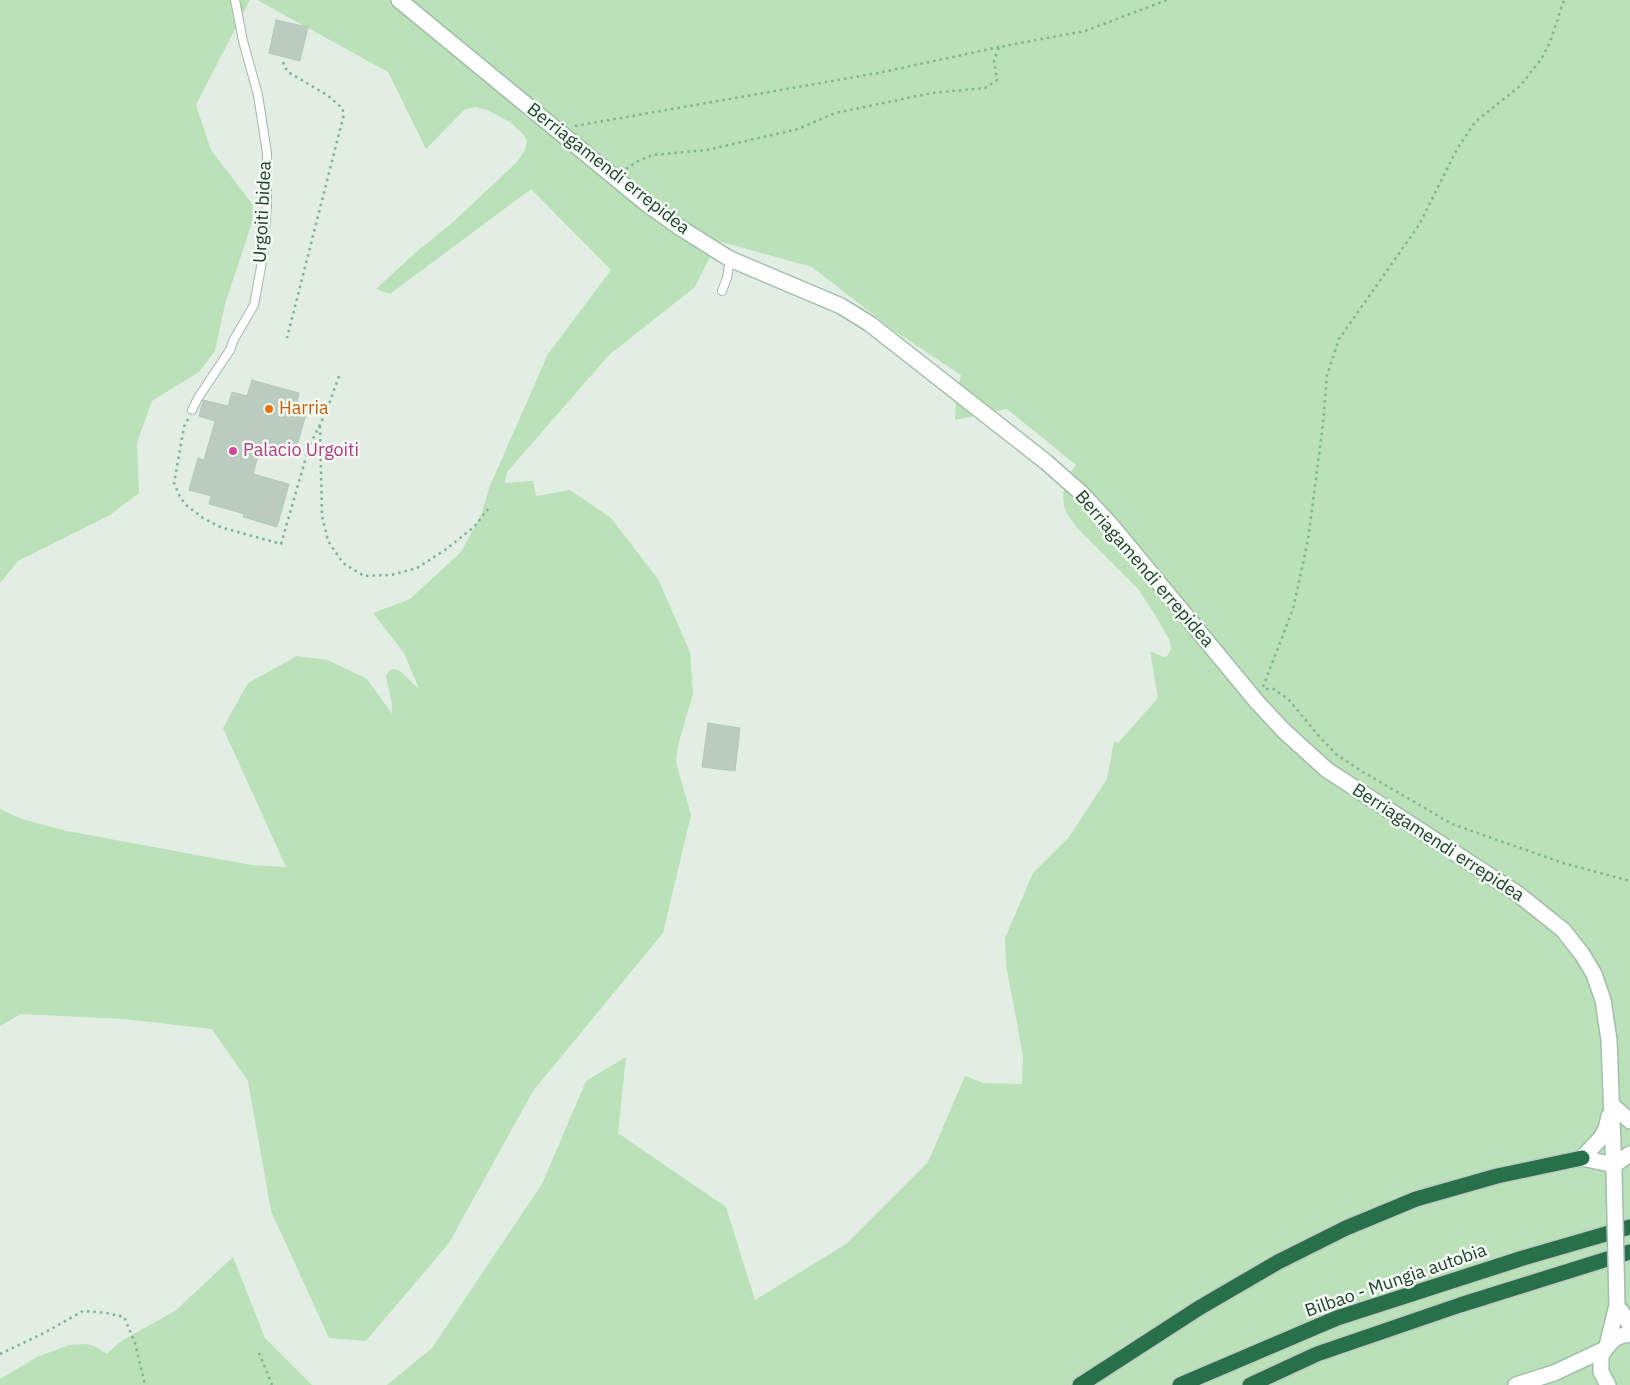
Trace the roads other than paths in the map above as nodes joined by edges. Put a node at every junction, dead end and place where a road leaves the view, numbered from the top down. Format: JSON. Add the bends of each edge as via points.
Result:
{"nodes":[{"id":1,"x":235,"y":0,"type":"edge"},
{"id":2,"x":399,"y":0,"type":"edge"},
{"id":3,"x":730,"y":259,"type":"junction"},
{"id":4,"x":722,"y":291,"type":"dead end"},
{"id":5,"x":192,"y":410,"type":"road end"},
{"id":6,"x":1612,"y":1105,"type":"junction"},
{"id":7,"x":1630,"y":1120,"type":"edge"},
{"id":8,"x":1630,"y":1154,"type":"edge"},
{"id":9,"x":1582,"y":1158,"type":"junction"},
{"id":10,"x":1614,"y":1169,"type":"junction"},
{"id":11,"x":1630,"y":1227,"type":"edge"},
{"id":12,"x":1630,"y":1252,"type":"edge"},
{"id":13,"x":1617,"y":1305,"type":"junction"},
{"id":14,"x":1630,"y":1325,"type":"edge"},
{"id":15,"x":1630,"y":1334,"type":"edge"},
{"id":16,"x":1606,"y":1347,"type":"junction"},
{"id":17,"x":1080,"y":1385,"type":"edge"},
{"id":18,"x":1180,"y":1385,"type":"edge"},
{"id":19,"x":1250,"y":1385,"type":"edge"},
{"id":20,"x":1516,"y":1385,"type":"edge"},
{"id":21,"x":1608,"y":1385,"type":"edge"}],
"edges":[{"from":1,"to":5,"type":"lane","name":"Urgoiti bidea","via":[[258,95],[267,154],[263,256],[254,305]]},
{"from":2,"to":3,"type":"street","name":"Berriagamendi errepidea","via":[[615,177],[679,227]]},
{"from":3,"to":4,"type":"lane"},
{"from":3,"to":6,"type":"street","name":"Berriagamendi errepidea","via":[[841,306],[870,324],[1046,462],[1111,525],[1257,702],[1327,770],[1518,894],[1563,930],[1594,974],[1603,1000],[1609,1040]]},
{"from":6,"to":7,"type":"street"},
{"from":6,"to":9,"type":"street","via":[[1606,1129]]},
{"from":6,"to":10,"type":"street","name":"Berriagamendi errepidea"},
{"from":8,"to":10,"type":"street"},
{"from":9,"to":10,"type":"street"},
{"from":9,"to":17,"type":"highway","via":[[1496,1176],[1416,1199],[1346,1228],[1278,1262],[1199,1308]]},
{"from":10,"to":13,"type":"street","name":"Berriagamendi errepidea","bridge":true},
{"from":11,"to":18,"type":"highway","name":"Bilbao - Mungia autobia","via":[[1337,1318]]},
{"from":12,"to":19,"type":"highway","via":[[1317,1354]]},
{"from":13,"to":14,"type":"street"},
{"from":13,"to":16,"type":"street","name":"Berriagamendi errepidea"},
{"from":15,"to":16,"type":"street","via":[[1620,1336]]},
{"from":16,"to":20,"type":"street","via":[[1554,1373]]},
{"from":16,"to":21,"type":"street","name":"Berriagamendi errepidea","via":[[1600,1364]]}]}
